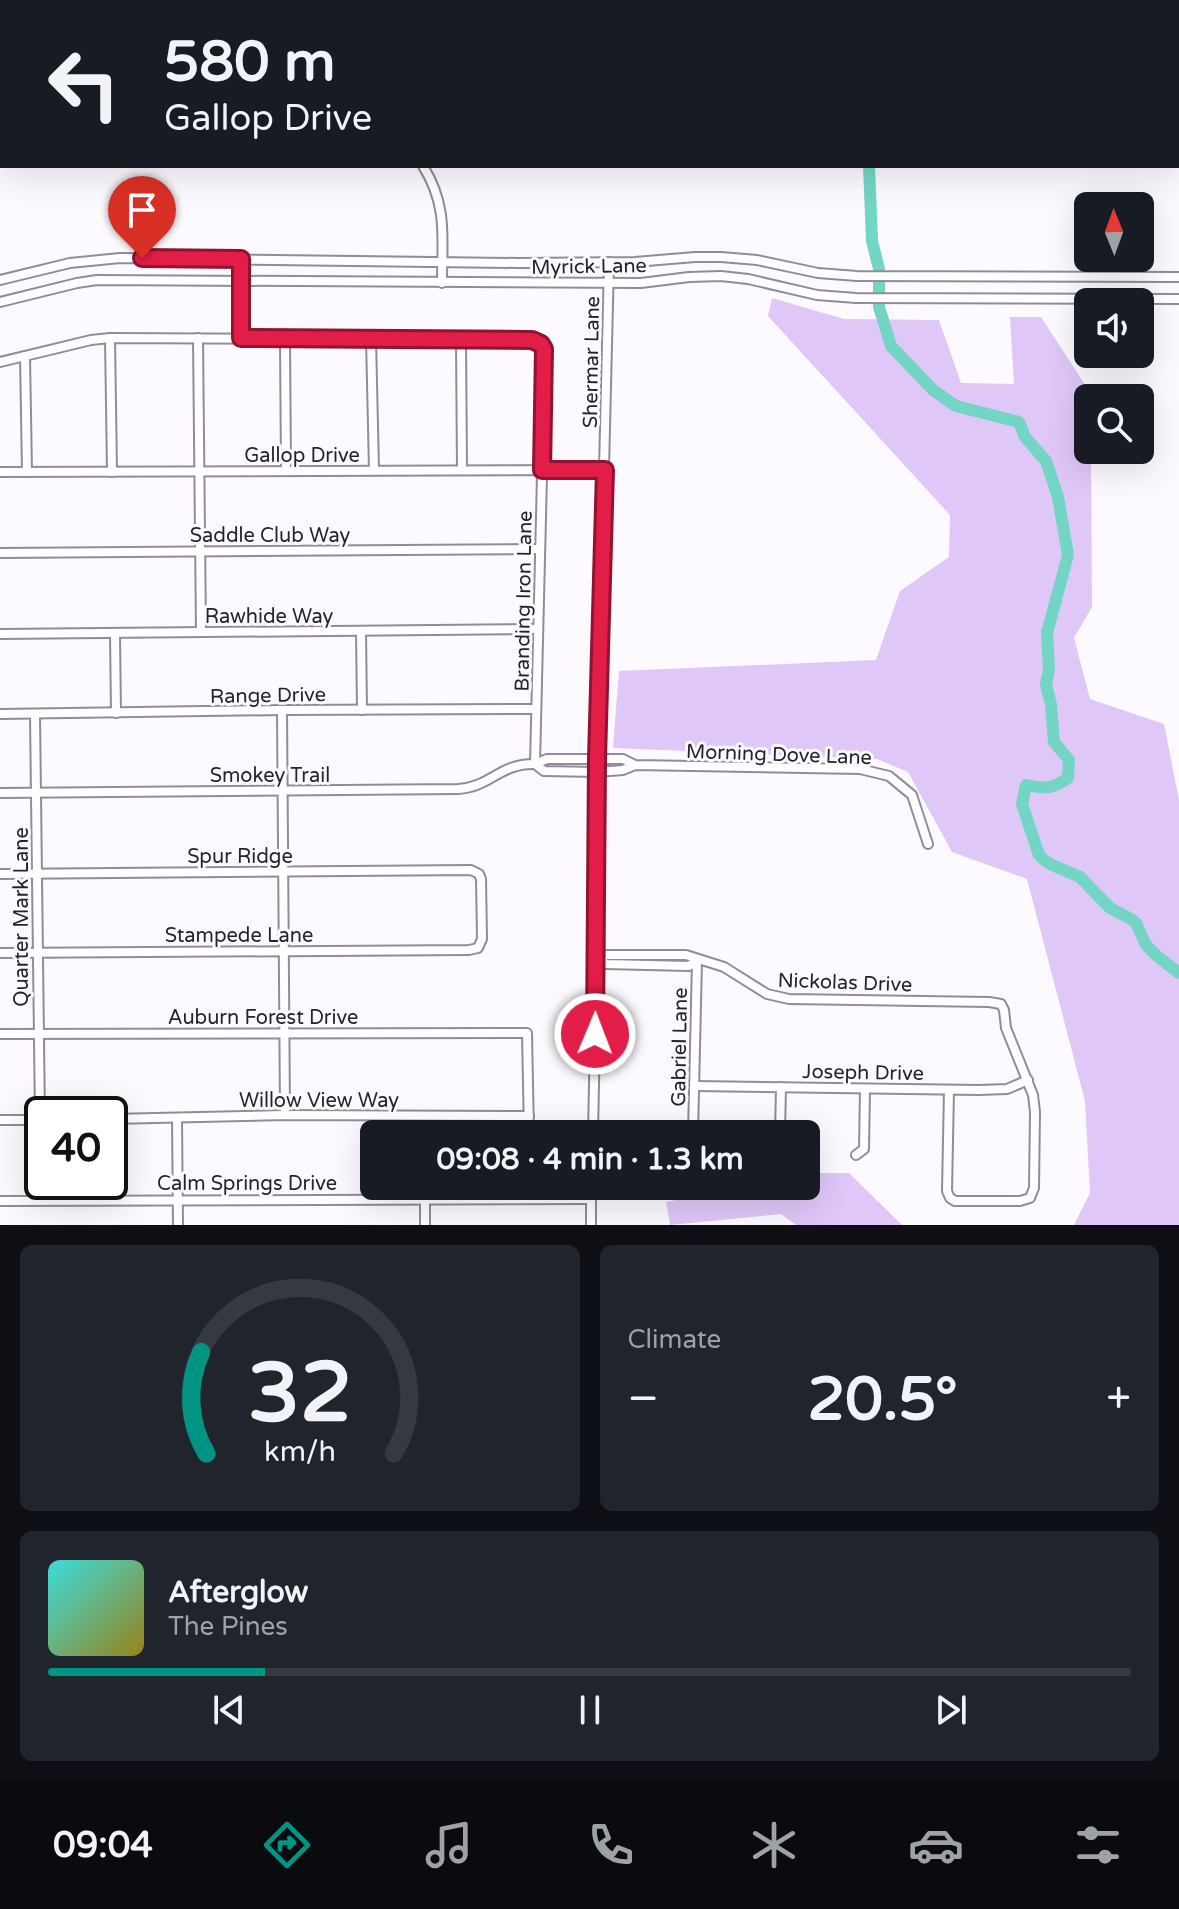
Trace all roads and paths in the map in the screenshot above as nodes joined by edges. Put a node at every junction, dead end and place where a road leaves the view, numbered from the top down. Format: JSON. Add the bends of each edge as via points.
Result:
{"nodes":[{"id":1,"x":424,"y":168,"type":"edge"},
{"id":2,"x":241,"y":259,"type":"junction"},
{"id":3,"x":442,"y":262,"type":"junction"},
{"id":4,"x":609,"y":262,"type":"junction"},
{"id":5,"x":1179,"y":277,"type":"edge"},
{"id":6,"x":0,"y":280,"type":"edge"},
{"id":7,"x":241,"y":281,"type":"junction"},
{"id":8,"x":442,"y":283,"type":"junction"},
{"id":9,"x":609,"y":283,"type":"junction"},
{"id":10,"x":1179,"y":299,"type":"edge"},
{"id":11,"x":0,"y":302,"type":"edge"},
{"id":12,"x":110,"y":338,"type":"junction"},
{"id":13,"x":198,"y":338,"type":"junction"},
{"id":14,"x":241,"y":338,"type":"junction"},
{"id":15,"x":285,"y":339,"type":"junction"},
{"id":16,"x":371,"y":339,"type":"junction"},
{"id":17,"x":461,"y":340,"type":"junction"},
{"id":18,"x":25,"y":356,"type":"junction"},
{"id":19,"x":0,"y":362,"type":"edge"},
{"id":20,"x":374,"y":470,"type":"junction"},
{"id":21,"x":462,"y":470,"type":"junction"},
{"id":22,"x":542,"y":470,"type":"junction"},
{"id":23,"x":605,"y":470,"type":"junction"},
{"id":24,"x":199,"y":471,"type":"junction"},
{"id":25,"x":286,"y":471,"type":"junction"},
{"id":26,"x":0,"y":472,"type":"edge"},
{"id":27,"x":27,"y":472,"type":"junction"},
{"id":28,"x":112,"y":472,"type":"junction"},
{"id":29,"x":540,"y":549,"type":"junction"},
{"id":30,"x":200,"y":551,"type":"junction"},
{"id":31,"x":0,"y":553,"type":"edge"},
{"id":32,"x":538,"y":629,"type":"junction"},
{"id":33,"x":361,"y":631,"type":"junction"},
{"id":34,"x":201,"y":632,"type":"junction"},
{"id":35,"x":115,"y":633,"type":"junction"},
{"id":36,"x":0,"y":634,"type":"edge"},
{"id":37,"x":536,"y":709,"type":"junction"},
{"id":38,"x":282,"y":710,"type":"junction"},
{"id":39,"x":362,"y":710,"type":"junction"},
{"id":40,"x":116,"y":713,"type":"junction"},
{"id":41,"x":0,"y":714,"type":"edge"},
{"id":42,"x":35,"y":714,"type":"junction"},
{"id":43,"x":597,"y":759,"type":"junction"},
{"id":44,"x":535,"y":764,"type":"junction"},
{"id":45,"x":635,"y":765,"type":"junction"},
{"id":46,"x":597,"y":772,"type":"junction"},
{"id":47,"x":283,"y":790,"type":"junction"},
{"id":48,"x":0,"y":793,"type":"edge"},
{"id":49,"x":36,"y":793,"type":"junction"},
{"id":50,"x":928,"y":844,"type":"dead end"},
{"id":51,"x":284,"y":872,"type":"junction"},
{"id":52,"x":37,"y":873,"type":"junction"},
{"id":53,"x":0,"y":874,"type":"edge"},
{"id":54,"x":478,"y":948,"type":"joint"},
{"id":55,"x":284,"y":951,"type":"junction"},
{"id":56,"x":37,"y":952,"type":"junction"},
{"id":57,"x":0,"y":953,"type":"edge"},
{"id":58,"x":599,"y":959,"type":"junction"},
{"id":59,"x":697,"y":960,"type":"junction"},
{"id":60,"x":285,"y":1033,"type":"junction"},
{"id":61,"x":0,"y":1034,"type":"edge"},
{"id":62,"x":38,"y":1034,"type":"junction"},
{"id":63,"x":1028,"y":1080,"type":"junction"},
{"id":64,"x":695,"y":1086,"type":"junction"},
{"id":65,"x":781,"y":1087,"type":"junction"},
{"id":66,"x":865,"y":1089,"type":"junction"},
{"id":67,"x":949,"y":1090,"type":"junction"},
{"id":68,"x":40,"y":1096,"type":"edge"},
{"id":69,"x":285,"y":1115,"type":"junction"},
{"id":70,"x":529,"y":1116,"type":"junction"},
{"id":71,"x":128,"y":1119,"type":"edge"},
{"id":72,"x":177,"y":1119,"type":"junction"},
{"id":73,"x":0,"y":1120,"type":"edge"},
{"id":74,"x":24,"y":1120,"type":"edge"},
{"id":75,"x":529,"y":1120,"type":"edge"},
{"id":76,"x":593,"y":1120,"type":"edge"},
{"id":77,"x":694,"y":1120,"type":"edge"},
{"id":78,"x":780,"y":1120,"type":"edge"},
{"id":79,"x":856,"y":1155,"type":"dead end"},
{"id":80,"x":178,"y":1199,"type":"junction"},
{"id":81,"x":360,"y":1199,"type":"edge"},
{"id":82,"x":425,"y":1200,"type":"edge"},
{"id":83,"x":591,"y":1200,"type":"edge"},
{"id":84,"x":0,"y":1201,"type":"edge"},
{"id":85,"x":178,"y":1225,"type":"edge"},
{"id":86,"x":425,"y":1225,"type":"edge"},
{"id":87,"x":591,"y":1225,"type":"edge"}],
"edges":[{"from":1,"to":3,"type":"street","via":[[440,206]]},
{"from":2,"to":3,"type":"street","name":"Myrick Lane"},
{"from":2,"to":6,"type":"street","name":"Myrick Lane","via":[[102,259]]},
{"from":2,"to":7,"type":"street"},
{"from":3,"to":4,"type":"street","name":"Myrick Lane"},
{"from":3,"to":8,"type":"street"},
{"from":4,"to":5,"type":"street","name":"Myrick Lane","via":[[721,257],[857,276]]},
{"from":4,"to":9,"type":"street","name":"Shermar Lane"},
{"from":7,"to":8,"type":"street","name":"Myrick Lane"},
{"from":7,"to":11,"type":"street","name":"Myrick Lane","via":[[88,281]]},
{"from":7,"to":14,"type":"street"},
{"from":8,"to":9,"type":"street","name":"Myrick Lane"},
{"from":9,"to":10,"type":"street","name":"Myrick Lane","via":[[721,276],[856,298]]},
{"from":9,"to":23,"type":"street","name":"Shermar Lane"},
{"from":12,"to":13,"type":"street"},
{"from":12,"to":18,"type":"street"},
{"from":12,"to":28,"type":"street"},
{"from":13,"to":14,"type":"street"},
{"from":13,"to":24,"type":"street"},
{"from":14,"to":15,"type":"street"},
{"from":15,"to":16,"type":"street"},
{"from":15,"to":25,"type":"street"},
{"from":16,"to":17,"type":"street"},
{"from":16,"to":20,"type":"street"},
{"from":17,"to":21,"type":"street"},
{"from":17,"to":22,"type":"street","name":"Branding Iron Lane","via":[[541,344]]},
{"from":18,"to":19,"type":"street"},
{"from":18,"to":27,"type":"street"},
{"from":20,"to":21,"type":"street","name":"Gallop Drive"},
{"from":20,"to":25,"type":"street","name":"Gallop Drive"},
{"from":21,"to":22,"type":"street","name":"Gallop Drive"},
{"from":22,"to":23,"type":"street","name":"Gallop Drive"},
{"from":22,"to":29,"type":"street","name":"Branding Iron Lane"},
{"from":23,"to":43,"type":"street","name":"Shermar Lane"},
{"from":24,"to":25,"type":"street","name":"Gallop Drive"},
{"from":24,"to":28,"type":"street","name":"Gallop Drive"},
{"from":24,"to":30,"type":"street"},
{"from":26,"to":27,"type":"street","name":"Gallop Drive"},
{"from":27,"to":28,"type":"street","name":"Gallop Drive"},
{"from":29,"to":30,"type":"street","name":"Saddle Club Way"},
{"from":29,"to":32,"type":"street","name":"Branding Iron Lane"},
{"from":30,"to":31,"type":"street","name":"Saddle Club Way"},
{"from":30,"to":34,"type":"street"},
{"from":32,"to":33,"type":"street","name":"Rawhide Way"},
{"from":32,"to":37,"type":"street","name":"Branding Iron Lane"},
{"from":33,"to":34,"type":"street","name":"Rawhide Way"},
{"from":33,"to":39,"type":"street"},
{"from":34,"to":35,"type":"street","name":"Rawhide Way"},
{"from":35,"to":36,"type":"street","name":"Rawhide Way"},
{"from":35,"to":40,"type":"street"},
{"from":37,"to":39,"type":"street","name":"Range Drive"},
{"from":37,"to":44,"type":"street","name":"Branding Iron Lane"},
{"from":38,"to":39,"type":"street","name":"Range Drive"},
{"from":38,"to":40,"type":"street","name":"Range Drive"},
{"from":38,"to":47,"type":"street"},
{"from":40,"to":42,"type":"street","name":"Range Drive"},
{"from":41,"to":42,"type":"street","name":"Range Drive"},
{"from":42,"to":49,"type":"street","name":"Quarter Mark Lane"},
{"from":43,"to":44,"type":"street","name":"Smokey Trail","via":[[547,759]]},
{"from":43,"to":45,"type":"street","name":"Morning Dove Lane","via":[[623,759]]},
{"from":43,"to":46,"type":"street","name":"Shermar Lane"},
{"from":44,"to":46,"type":"street","name":"Smokey Trail","via":[[544,771]]},
{"from":44,"to":47,"type":"street","name":"Smokey Trail","via":[[510,767],[466,789]]},
{"from":45,"to":46,"type":"street","name":"Morning Dove Lane"},
{"from":45,"to":50,"type":"street","name":"Morning Dove Lane","via":[[860,769],[889,776],[912,795]]},
{"from":46,"to":58,"type":"street","name":"Shermar Lane"},
{"from":47,"to":49,"type":"street","name":"Smokey Trail"},
{"from":47,"to":51,"type":"street"},
{"from":48,"to":49,"type":"street","name":"Smokey Trail"},
{"from":49,"to":52,"type":"street","name":"Quarter Mark Lane"},
{"from":51,"to":52,"type":"street","name":"Spur Ridge"},
{"from":51,"to":54,"type":"street","name":"Spur Ridge","via":[[471,870],[482,884]]},
{"from":51,"to":55,"type":"street"},
{"from":52,"to":53,"type":"street","name":"Spur Ridge"},
{"from":52,"to":56,"type":"street","name":"Quarter Mark Lane"},
{"from":54,"to":55,"type":"street","name":"Stampede Lane"},
{"from":55,"to":56,"type":"street","name":"Stampede Lane"},
{"from":55,"to":60,"type":"street"},
{"from":56,"to":57,"type":"street","name":"Stampede Lane"},
{"from":56,"to":62,"type":"street","name":"Quarter Mark Lane"},
{"from":58,"to":59,"type":"street","name":"Nickolas Drive","via":[[605,964],[689,966]]},
{"from":58,"to":76,"type":"street","name":"Shermar Lane"},
{"from":59,"to":63,"type":"street","name":"Nickolas Drive","via":[[724,967],[767,994],[789,999],[1001,1004]]},
{"from":59,"to":64,"type":"street","name":"Gabriel Lane"},
{"from":60,"to":62,"type":"street","name":"Auburn Forest Drive"},
{"from":60,"to":69,"type":"street"},
{"from":60,"to":70,"type":"street","name":"Auburn Forest Drive","via":[[527,1033]]},
{"from":61,"to":62,"type":"street","name":"Auburn Forest Drive"},
{"from":62,"to":68,"type":"street","name":"Quarter Mark Lane"},
{"from":63,"to":67,"type":"street","name":"Joseph Drive","via":[[1007,1089]]},
{"from":63,"to":67,"type":"street","via":[[1035,1112],[1034,1188],[1030,1198],[1020,1201],[950,1198]]},
{"from":64,"to":65,"type":"street","name":"Joseph Drive"},
{"from":64,"to":77,"type":"street","name":"Gabriel Lane"},
{"from":65,"to":66,"type":"street","name":"Joseph Drive"},
{"from":65,"to":78,"type":"street"},
{"from":66,"to":67,"type":"street","name":"Joseph Drive"},
{"from":66,"to":79,"type":"street","via":[[864,1149]]},
{"from":69,"to":70,"type":"street","name":"Willow View Way"},
{"from":69,"to":72,"type":"street","name":"Willow View Way"},
{"from":70,"to":75,"type":"street"},
{"from":71,"to":72,"type":"street","name":"Willow View Way"},
{"from":72,"to":80,"type":"street"},
{"from":73,"to":74,"type":"street"},
{"from":80,"to":81,"type":"street","name":"Calm Springs Drive"},
{"from":80,"to":84,"type":"street","name":"Calm Springs Drive"},
{"from":80,"to":85,"type":"street"},
{"from":82,"to":86,"type":"street"},
{"from":83,"to":87,"type":"street"}]}
